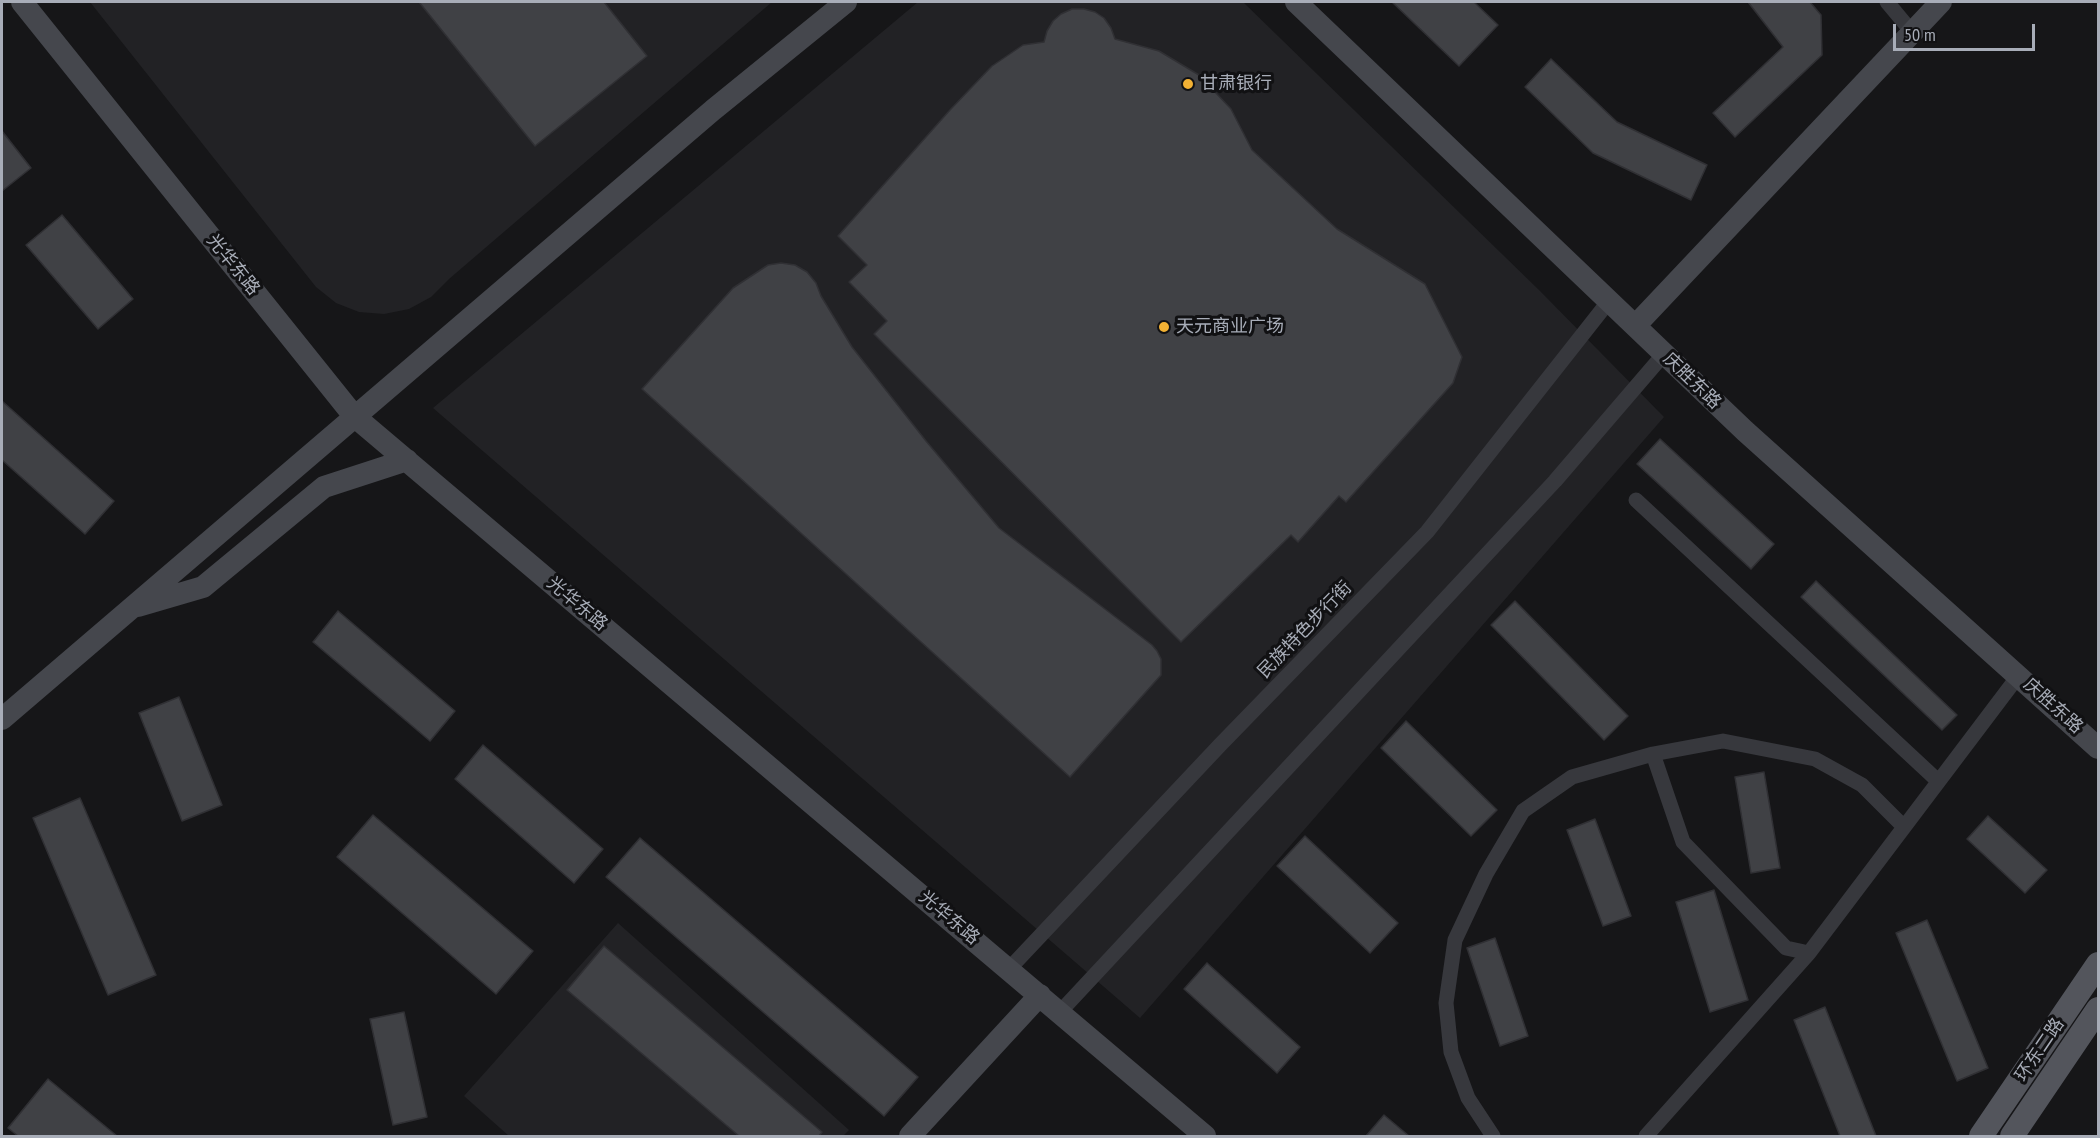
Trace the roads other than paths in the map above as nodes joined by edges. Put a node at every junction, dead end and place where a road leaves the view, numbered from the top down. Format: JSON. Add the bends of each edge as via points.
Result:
{"nodes":[{"id":1,"x":22,"y":2,"type":"edge"},
{"id":2,"x":846,"y":2,"type":"edge"},
{"id":3,"x":1296,"y":2,"type":"edge"},
{"id":4,"x":1887,"y":2,"type":"edge"},
{"id":5,"x":1941,"y":2,"type":"edge"},
{"id":6,"x":1912,"y":32,"type":"junction"},
{"id":7,"x":1609,"y":302,"type":"junction"},
{"id":8,"x":1635,"y":326,"type":"junction"},
{"id":9,"x":1664,"y":354,"type":"junction"},
{"id":10,"x":354,"y":416,"type":"junction"},
{"id":11,"x":407,"y":460,"type":"junction"},
{"id":12,"x":1636,"y":500,"type":"dead end"},
{"id":13,"x":131,"y":608,"type":"junction"},
{"id":14,"x":2019,"y":675,"type":"junction"},
{"id":15,"x":2,"y":719,"type":"edge"},
{"id":16,"x":2098,"y":748,"type":"edge"},
{"id":17,"x":1653,"y":754,"type":"junction"},
{"id":18,"x":1938,"y":781,"type":"junction"},
{"id":19,"x":1904,"y":827,"type":"junction"},
{"id":20,"x":1809,"y":953,"type":"junction"},
{"id":21,"x":2098,"y":964,"type":"edge"},
{"id":22,"x":1009,"y":969,"type":"junction"},
{"id":23,"x":1040,"y":995,"type":"junction"},
{"id":24,"x":2098,"y":1009,"type":"edge"},
{"id":25,"x":1060,"y":1012,"type":"junction"},
{"id":26,"x":910,"y":1137,"type":"edge"},
{"id":27,"x":1205,"y":1137,"type":"edge"},
{"id":28,"x":1493,"y":1137,"type":"edge"},
{"id":29,"x":1646,"y":1137,"type":"edge"},
{"id":30,"x":1981,"y":1137,"type":"edge"},
{"id":31,"x":2012,"y":1137,"type":"edge"}],
"edges":[{"from":1,"to":10,"type":"main road","name":"光华东路"},
{"from":2,"to":10,"type":"main road"},
{"from":3,"to":7,"type":"main road","name":"庆胜东路"},
{"from":4,"to":6,"type":"street"},
{"from":5,"to":6,"type":"main road"},
{"from":6,"to":8,"type":"main road"},
{"from":7,"to":8,"type":"main road","name":"庆胜东路"},
{"from":7,"to":22,"type":"street","name":"民族特色步行街","via":[[1427,532]]},
{"from":8,"to":9,"type":"main road","name":"庆胜东路"},
{"from":9,"to":14,"type":"main road","name":"庆胜东路"},
{"from":9,"to":25,"type":"street","via":[[1555,481]]},
{"from":10,"to":11,"type":"main road","name":"光华东路"},
{"from":10,"to":13,"type":"main road"},
{"from":11,"to":13,"type":"main road","via":[[324,487],[203,587]]},
{"from":11,"to":22,"type":"main road","name":"光华东路"},
{"from":12,"to":18,"type":"street"},
{"from":13,"to":15,"type":"main road"},
{"from":14,"to":16,"type":"main road","name":"庆胜东路"},
{"from":14,"to":18,"type":"street"},
{"from":17,"to":19,"type":"street","via":[[1723,741],[1815,759],[1862,785]]},
{"from":17,"to":20,"type":"street","via":[[1683,842],[1786,948]]},
{"from":17,"to":28,"type":"street","via":[[1572,777],[1523,811],[1486,874],[1455,940],[1446,1003],[1451,1052],[1467,1098]]},
{"from":18,"to":19,"type":"street"},
{"from":19,"to":20,"type":"street"},
{"from":20,"to":29,"type":"street"},
{"from":21,"to":30,"type":"main road","name":"环东二路"},
{"from":22,"to":23,"type":"main road","name":"光华东路"},
{"from":23,"to":25,"type":"main road","name":"光华东路"},
{"from":23,"to":26,"type":"main road"},
{"from":24,"to":31,"type":"main road","name":"环东二路"},
{"from":25,"to":27,"type":"main road","name":"光华东路"}]}
